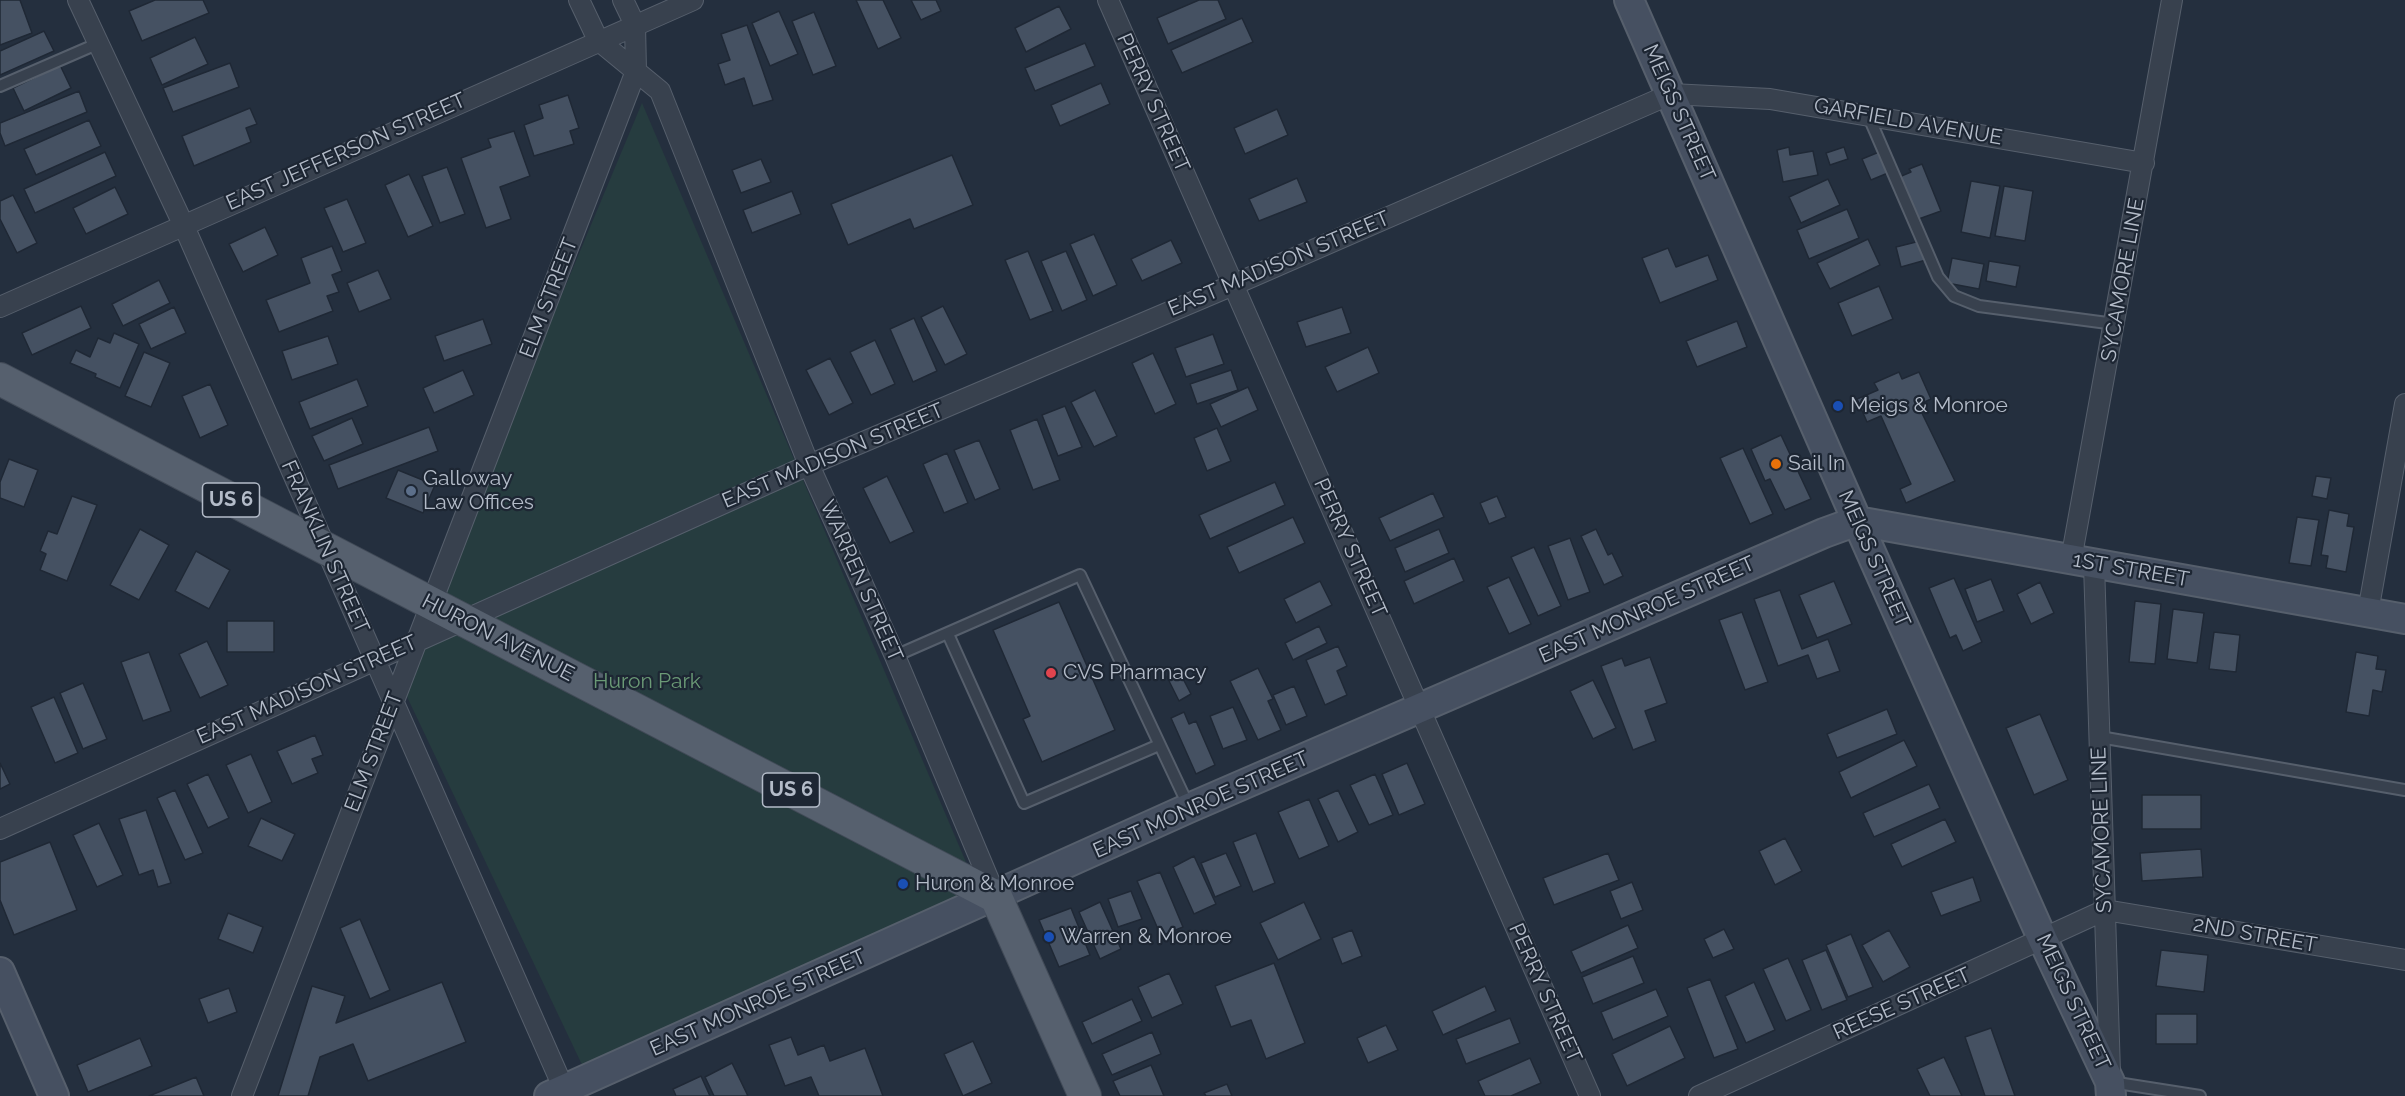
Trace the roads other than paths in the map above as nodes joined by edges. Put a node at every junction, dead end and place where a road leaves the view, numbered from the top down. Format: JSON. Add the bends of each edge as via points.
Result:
{"nodes":[{"id":1,"x":78,"y":0,"type":"edge"},
{"id":2,"x":579,"y":0,"type":"edge"},
{"id":3,"x":623,"y":0,"type":"edge"},
{"id":4,"x":693,"y":0,"type":"edge"},
{"id":5,"x":1108,"y":0,"type":"edge"},
{"id":6,"x":1629,"y":0,"type":"edge"},
{"id":7,"x":2172,"y":0,"type":"edge"},
{"id":8,"x":635,"y":25,"type":"junction"},
{"id":9,"x":598,"y":40,"type":"junction"},
{"id":10,"x":99,"y":43,"type":"junction"},
{"id":11,"x":636,"y":71,"type":"junction"},
{"id":12,"x":0,"y":86,"type":"edge"},
{"id":13,"x":1671,"y":94,"type":"junction"},
{"id":14,"x":1868,"y":116,"type":"junction"},
{"id":15,"x":2144,"y":163,"type":"junction"},
{"id":16,"x":183,"y":224,"type":"junction"},
{"id":17,"x":1233,"y":285,"type":"junction"},
{"id":18,"x":0,"y":307,"type":"edge"},
{"id":19,"x":2115,"y":324,"type":"junction"},
{"id":20,"x":0,"y":379,"type":"edge"},
{"id":21,"x":2405,"y":404,"type":"edge"},
{"id":22,"x":809,"y":465,"type":"junction"},
{"id":23,"x":1857,"y":521,"type":"junction"},
{"id":24,"x":326,"y":550,"type":"junction"},
{"id":25,"x":2083,"y":562,"type":"junction"},
{"id":26,"x":432,"y":604,"type":"junction"},
{"id":27,"x":2368,"y":612,"type":"junction"},
{"id":28,"x":2405,"y":619,"type":"edge"},
{"id":29,"x":462,"y":620,"type":"junction"},
{"id":30,"x":948,"y":634,"type":"junction"},
{"id":31,"x":417,"y":640,"type":"junction"},
{"id":32,"x":895,"y":656,"type":"junction"},
{"id":33,"x":374,"y":659,"type":"junction"},
{"id":34,"x":393,"y":701,"type":"junction"},
{"id":35,"x":1421,"y":709,"type":"junction"},
{"id":36,"x":2100,"y":737,"type":"junction"},
{"id":37,"x":1160,"y":746,"type":"junction"},
{"id":38,"x":2405,"y":790,"type":"edge"},
{"id":39,"x":1189,"y":808,"type":"junction"},
{"id":40,"x":0,"y":829,"type":"edge"},
{"id":41,"x":996,"y":897,"type":"junction"},
{"id":42,"x":2105,"y":909,"type":"junction"},
{"id":43,"x":2043,"y":940,"type":"junction"},
{"id":44,"x":2405,"y":960,"type":"edge"},
{"id":45,"x":0,"y":972,"type":"edge"},
{"id":46,"x":2111,"y":1089,"type":"edge"},
{"id":47,"x":560,"y":1094,"type":"edge"},
{"id":48,"x":54,"y":1096,"type":"edge"},
{"id":49,"x":242,"y":1096,"type":"edge"},
{"id":50,"x":1085,"y":1096,"type":"edge"},
{"id":51,"x":1590,"y":1096,"type":"edge"},
{"id":52,"x":1699,"y":1096,"type":"edge"},
{"id":53,"x":2200,"y":1096,"type":"edge"}],
"edges":[{"from":1,"to":10,"type":"street","name":"FRANKLIN STREET"},
{"from":2,"to":9,"type":"street","name":"WARREN STREET"},
{"from":3,"to":8,"type":"street"},
{"from":4,"to":8,"type":"street","name":"EAST JEFFERSON STREET"},
{"from":5,"to":17,"type":"street","name":"PERRY STREET"},
{"from":6,"to":13,"type":"main road","name":"MEIGS STREET"},
{"from":7,"to":15,"type":"street","name":"SYCAMORE LINE"},
{"from":8,"to":9,"type":"street","name":"EAST JEFFERSON STREET"},
{"from":8,"to":11,"type":"street"},
{"from":9,"to":11,"type":"street","name":"WARREN STREET"},
{"from":9,"to":16,"type":"street","name":"EAST JEFFERSON STREET"},
{"from":10,"to":12,"type":"lane"},
{"from":10,"to":16,"type":"street","name":"FRANKLIN STREET"},
{"from":11,"to":22,"type":"street","name":"WARREN STREET","via":[[660,91]]},
{"from":11,"to":26,"type":"street","name":"ELM STREET"},
{"from":13,"to":14,"type":"street","name":"GARFIELD AVENUE","via":[[1770,99]]},
{"from":13,"to":17,"type":"street","name":"EAST MADISON STREET"},
{"from":13,"to":23,"type":"main road","name":"MEIGS STREET"},
{"from":14,"to":15,"type":"street","name":"GARFIELD AVENUE"},
{"from":14,"to":19,"type":"lane","via":[[1938,277],[1954,297],[1979,306]]},
{"from":15,"to":19,"type":"street","name":"SYCAMORE LINE"},
{"from":16,"to":18,"type":"street","name":"EAST JEFFERSON STREET"},
{"from":16,"to":24,"type":"street","name":"FRANKLIN STREET"},
{"from":17,"to":22,"type":"street","name":"EAST MADISON STREET"},
{"from":17,"to":35,"type":"street","name":"PERRY STREET"},
{"from":19,"to":25,"type":"street","name":"SYCAMORE LINE"},
{"from":20,"to":24,"type":"main road","name":"HURON AVENUE","number":"US 6"},
{"from":21,"to":27,"type":"street"},
{"from":22,"to":29,"type":"street","name":"EAST MADISON STREET"},
{"from":22,"to":32,"type":"street","name":"WARREN STREET"},
{"from":23,"to":25,"type":"main road","name":"1ST STREET"},
{"from":23,"to":35,"type":"main road","name":"EAST MONROE STREET"},
{"from":23,"to":43,"type":"main road","name":"MEIGS STREET"},
{"from":24,"to":26,"type":"main road","name":"HURON AVENUE","number":"US 6"},
{"from":24,"to":33,"type":"street","name":"FRANKLIN STREET"},
{"from":25,"to":27,"type":"main road","name":"1ST STREET"},
{"from":25,"to":36,"type":"street","name":"SYCAMORE LINE"},
{"from":26,"to":29,"type":"main road","name":"HURON AVENUE","number":"US 6"},
{"from":26,"to":31,"type":"street","name":"ELM STREET"},
{"from":27,"to":28,"type":"main road","name":"1ST STREET"},
{"from":29,"to":31,"type":"street","name":"EAST MADISON STREET"},
{"from":29,"to":41,"type":"main road","name":"HURON AVENUE","number":"US 6"},
{"from":30,"to":32,"type":"lane"},
{"from":30,"to":37,"type":"lane","via":[[1024,803]]},
{"from":30,"to":37,"type":"lane","via":[[1080,575]]},
{"from":31,"to":33,"type":"street","name":"EAST MADISON STREET"},
{"from":31,"to":34,"type":"street","name":"ELM STREET"},
{"from":32,"to":41,"type":"street","name":"WARREN STREET"},
{"from":33,"to":34,"type":"street","name":"FRANKLIN STREET"},
{"from":33,"to":40,"type":"street","name":"EAST MADISON STREET"},
{"from":34,"to":47,"type":"street","name":"FRANKLIN STREET"},
{"from":34,"to":49,"type":"street","name":"ELM STREET"},
{"from":35,"to":39,"type":"main road","name":"EAST MONROE STREET"},
{"from":35,"to":51,"type":"street","name":"PERRY STREET"},
{"from":36,"to":38,"type":"lane"},
{"from":36,"to":42,"type":"street","name":"SYCAMORE LINE"},
{"from":37,"to":39,"type":"lane"},
{"from":39,"to":41,"type":"main road","name":"EAST MONROE STREET"},
{"from":41,"to":47,"type":"main road","name":"EAST MONROE STREET"},
{"from":41,"to":50,"type":"main road","name":"WARREN STREET"},
{"from":42,"to":43,"type":"street","name":"REESE STREET"},
{"from":42,"to":44,"type":"street","name":"2ND STREET"},
{"from":42,"to":46,"type":"street","name":"SYCAMORE LINE"},
{"from":43,"to":46,"type":"main road","name":"MEIGS STREET"},
{"from":43,"to":52,"type":"street","name":"REESE STREET"},
{"from":45,"to":48,"type":"main road"},
{"from":46,"to":53,"type":"lane"}]}
